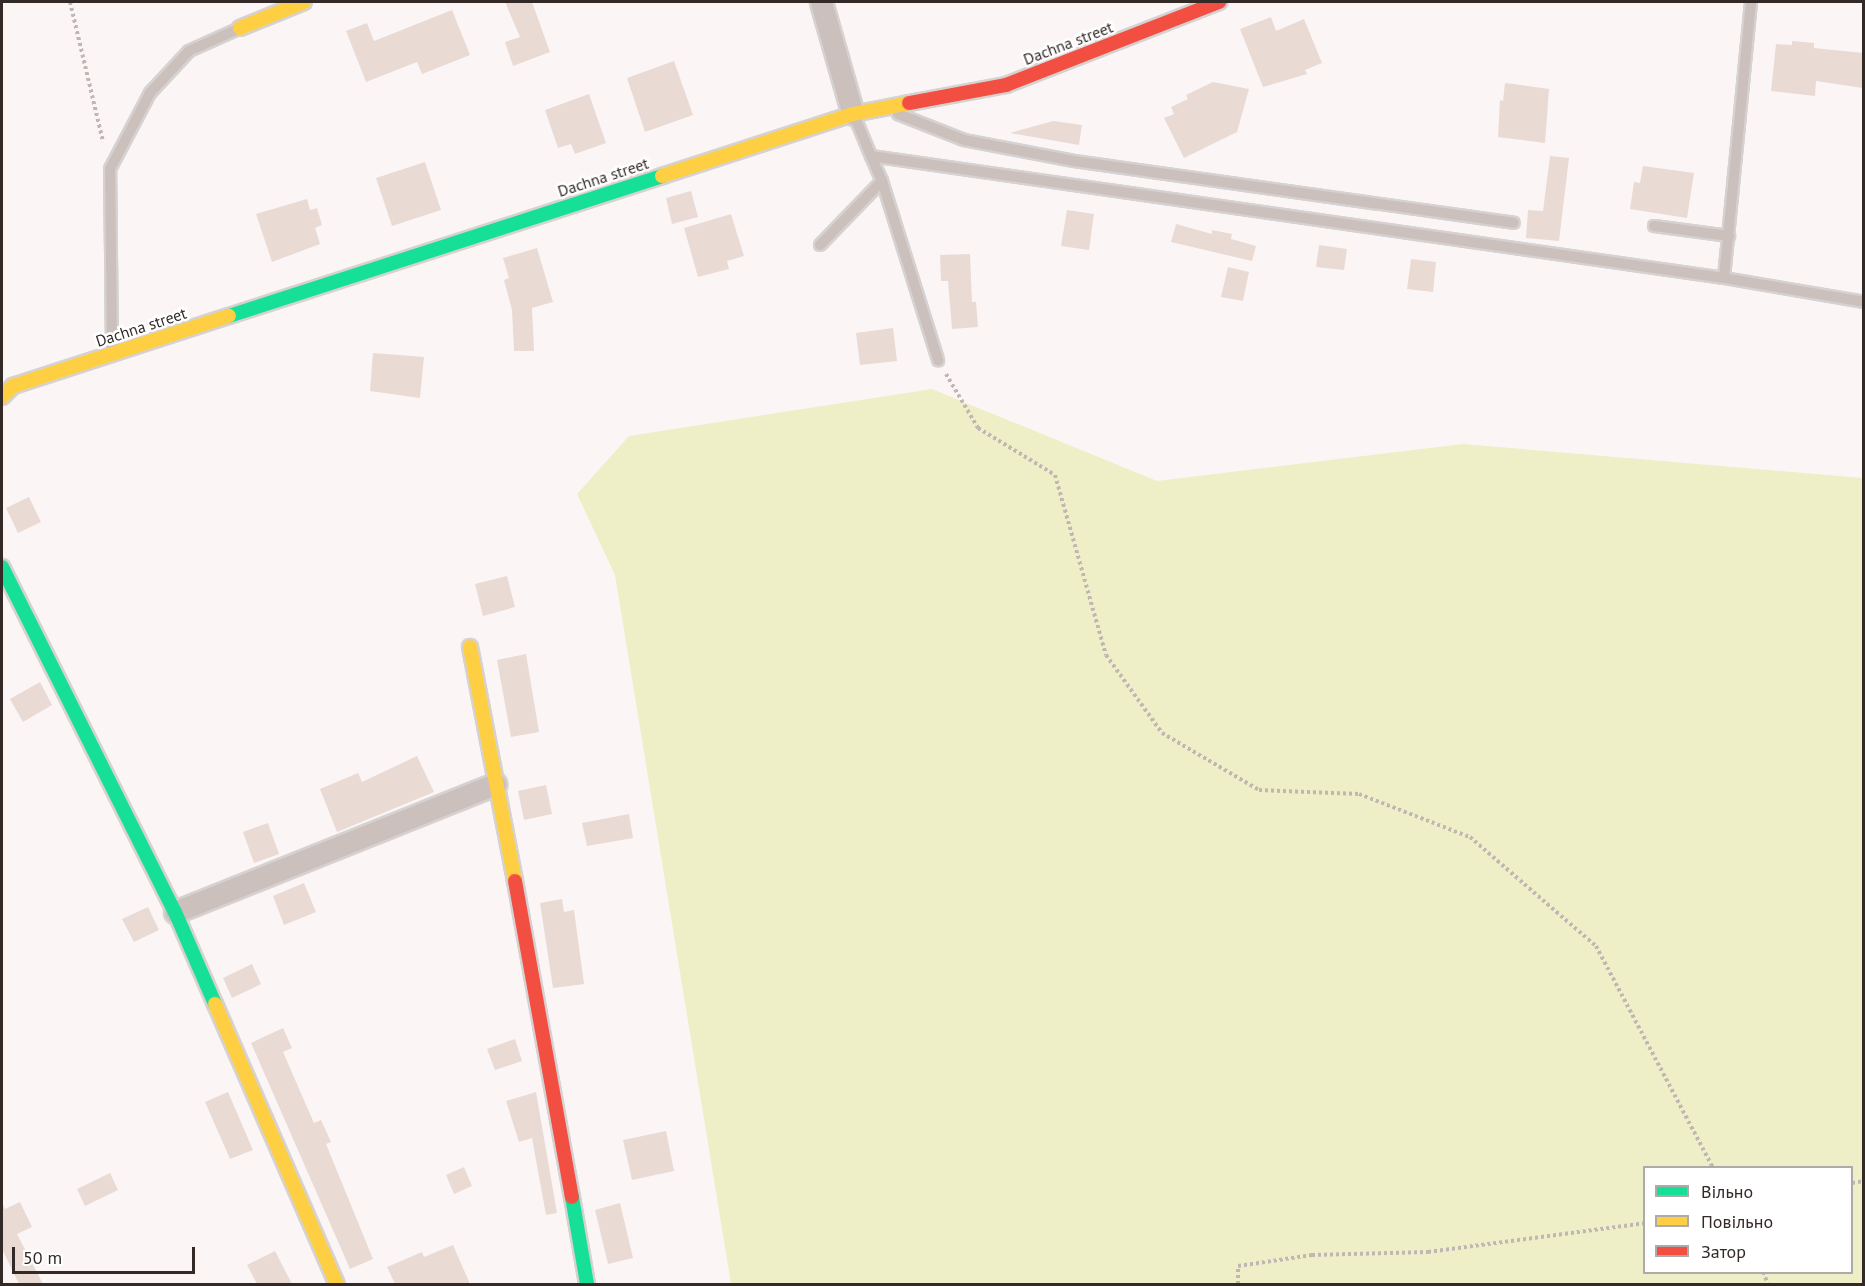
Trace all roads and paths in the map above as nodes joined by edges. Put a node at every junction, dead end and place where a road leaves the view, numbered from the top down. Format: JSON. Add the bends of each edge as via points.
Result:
{"nodes":[{"id":1,"x":70,"y":2,"type":"edge"},
{"id":2,"x":304,"y":2,"type":"edge"},
{"id":3,"x":821,"y":2,"type":"edge"},
{"id":4,"x":1219,"y":2,"type":"edge"},
{"id":5,"x":1751,"y":2,"type":"edge"},
{"id":6,"x":240,"y":28,"type":"joint"},
{"id":7,"x":884,"y":108,"type":"junction"},
{"id":8,"x":853,"y":114,"type":"junction"},
{"id":9,"x":871,"y":156,"type":"junction"},
{"id":10,"x":110,"y":170,"type":"junction"},
{"id":11,"x":882,"y":181,"type":"junction"},
{"id":12,"x":1514,"y":223,"type":"dead end"},
{"id":13,"x":1654,"y":226,"type":"dead end"},
{"id":14,"x":1729,"y":236,"type":"junction"},
{"id":15,"x":820,"y":245,"type":"dead end"},
{"id":16,"x":1724,"y":278,"type":"junction"},
{"id":17,"x":1863,"y":302,"type":"edge"},
{"id":18,"x":112,"y":353,"type":"junction"},
{"id":19,"x":938,"y":360,"type":"joint"},
{"id":20,"x":2,"y":397,"type":"edge"},
{"id":21,"x":2,"y":567,"type":"edge"},
{"id":22,"x":470,"y":647,"type":"dead end"},
{"id":23,"x":495,"y":784,"type":"junction"},
{"id":24,"x":175,"y":912,"type":"junction"},
{"id":25,"x":1712,"y":1166,"type":"edge"},
{"id":26,"x":1643,"y":1223,"type":"edge"},
{"id":27,"x":337,"y":1284,"type":"edge"},
{"id":28,"x":587,"y":1284,"type":"edge"},
{"id":29,"x":1238,"y":1284,"type":"edge"}],
"edges":[{"from":1,"to":10,"type":"path"},
{"from":2,"to":6,"type":"street"},
{"from":3,"to":8,"type":"street"},
{"from":4,"to":7,"type":"street","name":"Dachna street","via":[[1006,85]]},
{"from":5,"to":14,"type":"lane"},
{"from":6,"to":10,"type":"lane","via":[[189,51],[150,93]]},
{"from":7,"to":8,"type":"street","name":"Dachna street"},
{"from":7,"to":12,"type":"lane","via":[[964,140],[1074,161]]},
{"from":8,"to":9,"type":"lane"},
{"from":8,"to":18,"type":"street","name":"Dachna street"},
{"from":9,"to":11,"type":"lane"},
{"from":9,"to":16,"type":"lane"},
{"from":10,"to":18,"type":"lane"},
{"from":11,"to":15,"type":"lane"},
{"from":11,"to":19,"type":"lane"},
{"from":13,"to":14,"type":"lane"},
{"from":14,"to":16,"type":"lane"},
{"from":16,"to":17,"type":"lane"},
{"from":18,"to":20,"type":"street","name":"Dachna street","via":[[13,386]]},
{"from":19,"to":25,"type":"path","via":[[978,428],[1055,475],[1106,655],[1162,733],[1259,790],[1359,794],[1470,837],[1596,946]]},
{"from":21,"to":24,"type":"street"},
{"from":22,"to":23,"type":"street"},
{"from":23,"to":24,"type":"street"},
{"from":23,"to":28,"type":"street"},
{"from":24,"to":27,"type":"street"},
{"from":26,"to":29,"type":"path","via":[[1428,1252],[1312,1255],[1238,1266]]}]}
